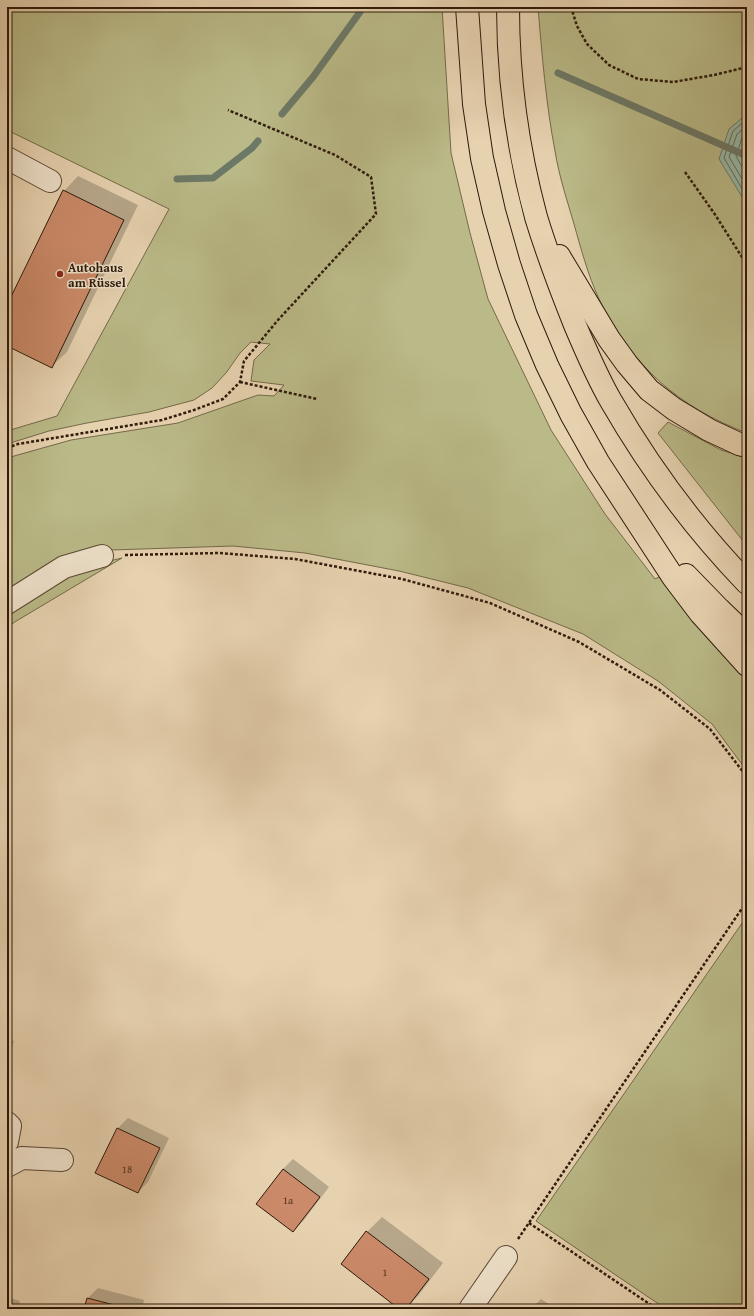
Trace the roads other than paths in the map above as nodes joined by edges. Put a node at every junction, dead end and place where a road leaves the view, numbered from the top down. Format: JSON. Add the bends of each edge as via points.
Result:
{"nodes":[{"id":1,"x":467,"y":7,"type":"edge"},
{"id":2,"x":508,"y":7,"type":"edge"},
{"id":3,"x":7,"y":158,"type":"edge"},
{"id":4,"x":50,"y":181,"type":"dead end"},
{"id":5,"x":536,"y":216,"type":"junction"},
{"id":6,"x":747,"y":446,"type":"edge"},
{"id":7,"x":628,"y":507,"type":"junction"},
{"id":8,"x":102,"y":556,"type":"road end"},
{"id":9,"x":747,"y":583,"type":"edge"},
{"id":10,"x":7,"y":603,"type":"edge"},
{"id":11,"x":747,"y":636,"type":"edge"},
{"id":12,"x":747,"y":666,"type":"edge"},
{"id":13,"x":7,"y":1123,"type":"edge"},
{"id":14,"x":7,"y":1142,"type":"edge"},
{"id":15,"x":62,"y":1160,"type":"dead end"},
{"id":16,"x":8,"y":1164,"type":"edge"},
{"id":17,"x":506,"y":1257,"type":"road end"},
{"id":18,"x":470,"y":1309,"type":"edge"}],
"edges":[{"from":1,"to":7,"type":"highway","via":[[474,104],[482,158],[508,264],[526,315],[571,414]]},
{"from":2,"to":5,"type":"highway","via":[[512,90],[522,154]]},
{"from":3,"to":4,"type":"street"},
{"from":5,"to":6,"type":"highway","via":[[609,339],[649,390],[709,430]]},
{"from":5,"to":9,"type":"highway","via":[[562,294],[610,400],[644,455],[680,505]]},
{"from":7,"to":11,"type":"highway","via":[[672,560]]},
{"from":7,"to":12,"type":"highway","via":[[673,577],[701,614]]},
{"from":8,"to":10,"type":"street","via":[[64,567]]},
{"from":13,"to":14,"type":"street","via":[[10,1126]]},
{"from":15,"to":16,"type":"street","via":[[22,1158]]},
{"from":17,"to":18,"type":"street"}]}
